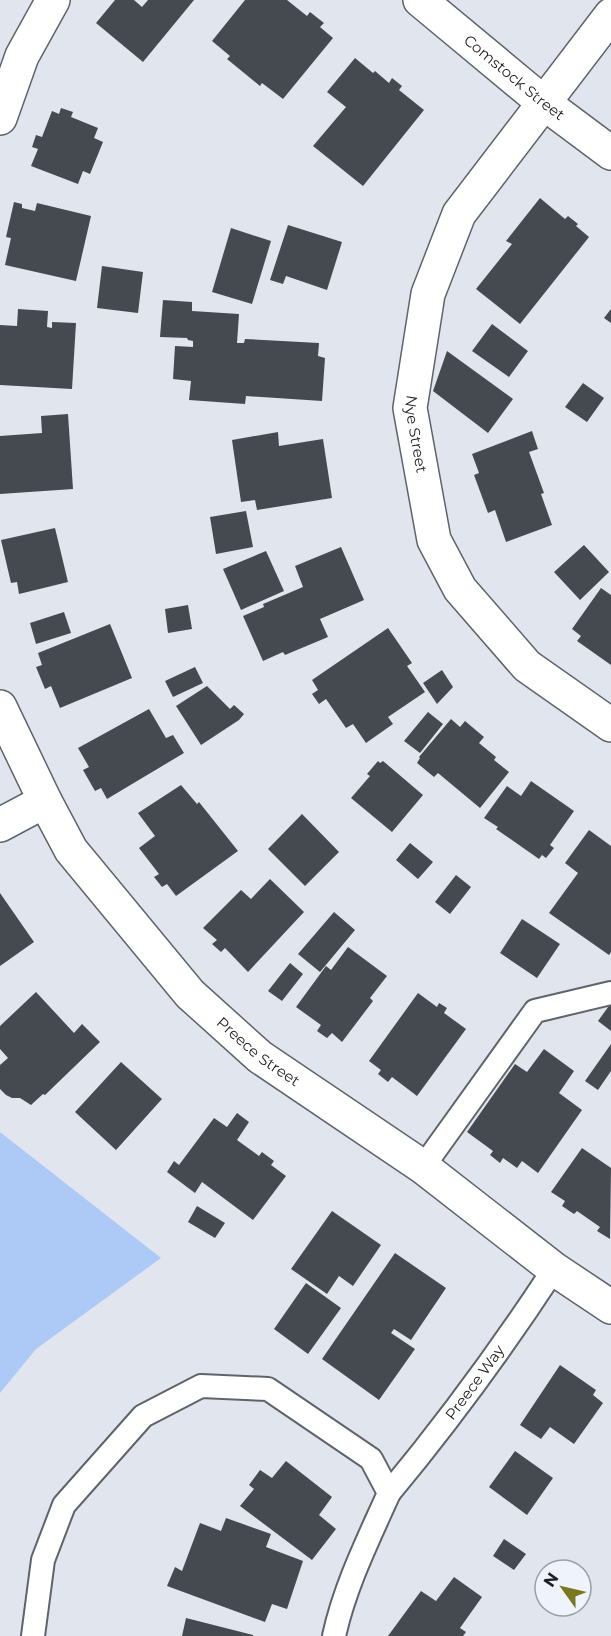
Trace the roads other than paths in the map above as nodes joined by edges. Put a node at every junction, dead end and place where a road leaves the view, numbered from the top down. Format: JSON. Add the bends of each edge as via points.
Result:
{"nodes":[{"id":1,"x":53,"y":0,"type":"edge"},
{"id":2,"x":420,"y":0,"type":"edge"},
{"id":3,"x":611,"y":15,"type":"edge"},
{"id":4,"x":544,"y":103,"type":"junction"},
{"id":5,"x":0,"y":118,"type":"edge"},
{"id":6,"x":611,"y":153,"type":"edge"},
{"id":7,"x":0,"y":707,"type":"edge"},
{"id":8,"x":611,"y":725,"type":"edge"},
{"id":9,"x":45,"y":801,"type":"junction"},
{"id":10,"x":0,"y":825,"type":"edge"},
{"id":11,"x":611,"y":993,"type":"edge"},
{"id":12,"x":423,"y":1167,"type":"junction"},
{"id":13,"x":554,"y":1269,"type":"junction"},
{"id":14,"x":611,"y":1307,"type":"edge"},
{"id":15,"x":389,"y":1493,"type":"junction"},
{"id":16,"x":33,"y":1636,"type":"edge"},
{"id":17,"x":334,"y":1636,"type":"edge"}],
"edges":[{"from":1,"to":5,"type":"street","via":[[22,56]]},
{"from":2,"to":4,"type":"street","name":"Comstock Street"},
{"from":3,"to":4,"type":"street","name":"Nye Street"},
{"from":4,"to":6,"type":"street","name":"Comstock Street"},
{"from":4,"to":8,"type":"street","name":"Nye Street","via":[[459,214],[428,294],[410,408],[434,540],[460,589],[527,666]]},
{"from":7,"to":9,"type":"street","name":"Preece Street"},
{"from":9,"to":10,"type":"street"},
{"from":9,"to":12,"type":"street","name":"Preece Street","via":[[71,850],[190,994],[260,1057]]},
{"from":11,"to":12,"type":"lane","via":[[535,1011]]},
{"from":12,"to":13,"type":"street","name":"Preece Street"},
{"from":13,"to":14,"type":"street","name":"Preece Street"},
{"from":13,"to":15,"type":"lane","name":"Preece Way","via":[[449,1417]]},
{"from":15,"to":16,"type":"lane","via":[[371,1459],[268,1389],[201,1386],[143,1416],[64,1505],[43,1560]]},
{"from":15,"to":17,"type":"lane","name":"Preece Way","via":[[340,1608]]}]}
